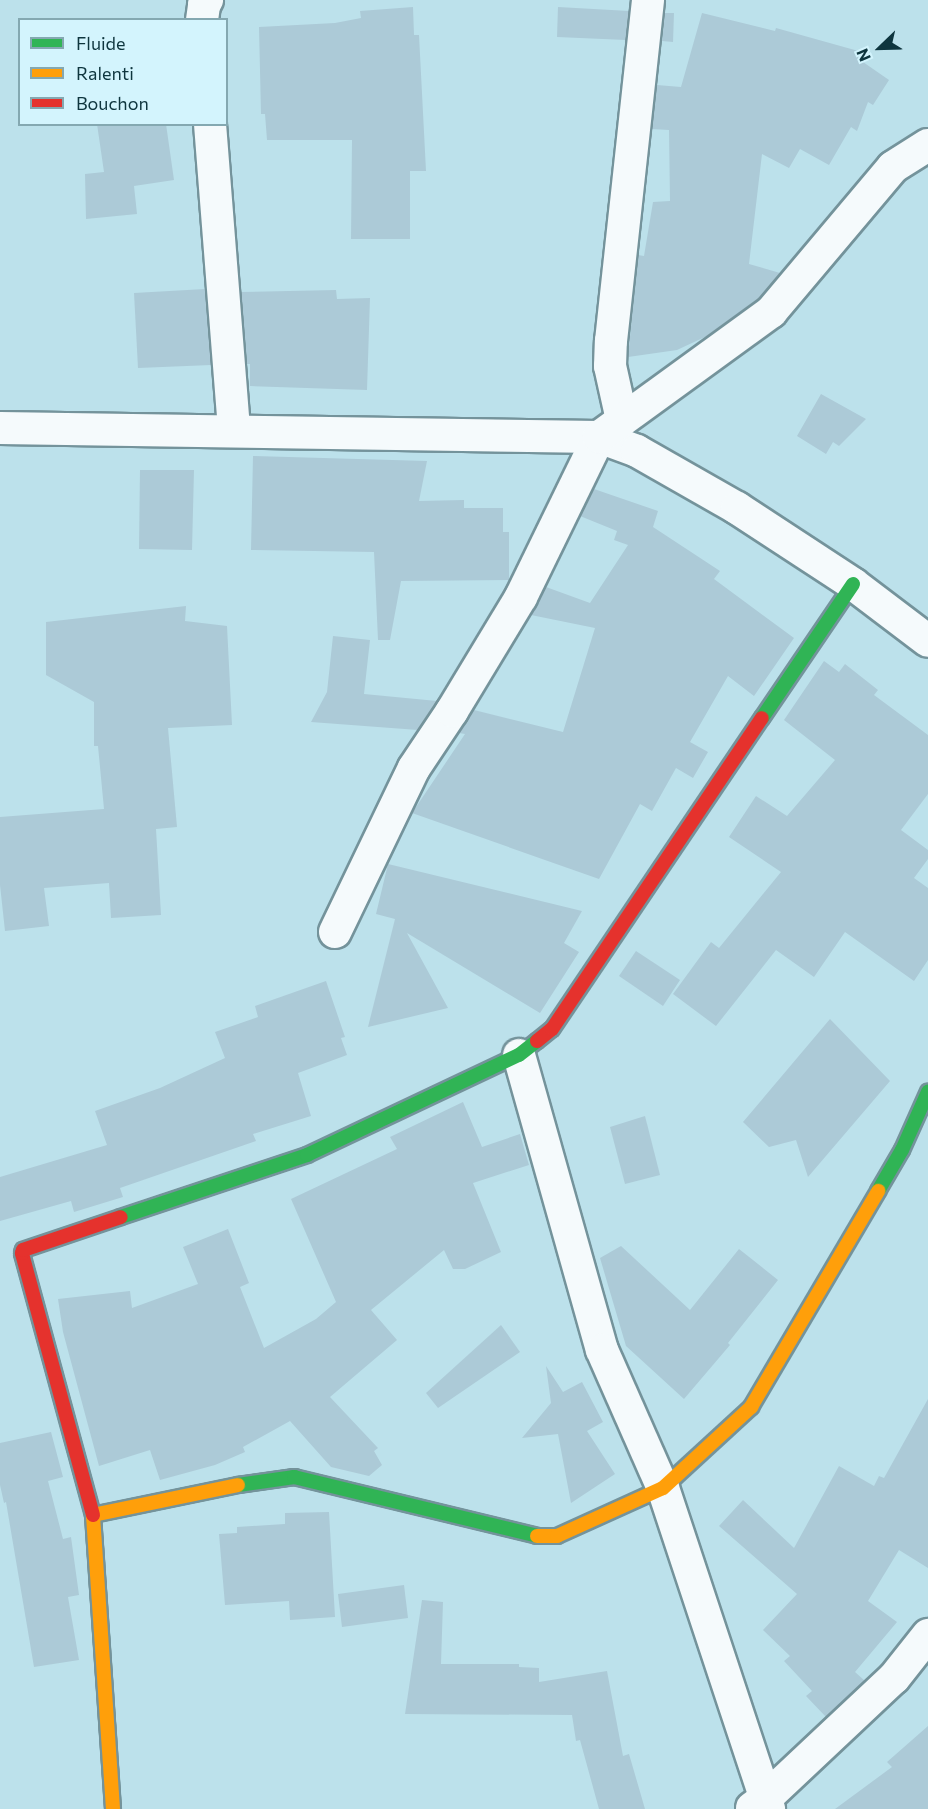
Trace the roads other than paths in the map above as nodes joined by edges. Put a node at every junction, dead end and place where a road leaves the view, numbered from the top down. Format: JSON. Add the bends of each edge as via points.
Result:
{"nodes":[{"id":1,"x":207,"y":0,"type":"edge"},
{"id":2,"x":648,"y":0,"type":"edge"},
{"id":3,"x":202,"y":18,"type":"edge"},
{"id":4,"x":210,"y":126,"type":"edge"},
{"id":5,"x":928,"y":146,"type":"edge"},
{"id":6,"x":0,"y":428,"type":"edge"},
{"id":7,"x":611,"y":429,"type":"junction"},
{"id":8,"x":234,"y":430,"type":"junction"},
{"id":9,"x":854,"y":584,"type":"junction"},
{"id":10,"x":928,"y":641,"type":"edge"},
{"id":11,"x":335,"y":932,"type":"dead end"},
{"id":12,"x":519,"y":1055,"type":"junction"},
{"id":13,"x":928,"y":1092,"type":"edge"},
{"id":14,"x":663,"y":1488,"type":"junction"},
{"id":15,"x":93,"y":1515,"type":"junction"},
{"id":16,"x":928,"y":1635,"type":"edge"},
{"id":17,"x":762,"y":1805,"type":"edge"},
{"id":18,"x":113,"y":1809,"type":"edge"}],
"edges":[{"from":1,"to":3,"type":"street"},
{"from":2,"to":7,"type":"street","via":[[611,341]]},
{"from":4,"to":8,"type":"street"},
{"from":5,"to":7,"type":"street","via":[[893,167],[771,312]]},
{"from":6,"to":8,"type":"street"},
{"from":7,"to":8,"type":"street"},
{"from":7,"to":9,"type":"street","via":[[637,451],[737,508]]},
{"from":7,"to":11,"type":"street","via":[[521,597],[414,768]]},
{"from":9,"to":10,"type":"street"},
{"from":9,"to":12,"type":"street","via":[[552,1029]]},
{"from":12,"to":14,"type":"street","via":[[602,1350]]},
{"from":12,"to":15,"type":"street","via":[[307,1155],[23,1250]]},
{"from":13,"to":14,"type":"street","via":[[902,1150],[751,1407]]},
{"from":14,"to":15,"type":"street","via":[[557,1536],[532,1536],[294,1477]]},
{"from":14,"to":17,"type":"street"},
{"from":15,"to":18,"type":"street"},
{"from":16,"to":17,"type":"street","via":[[894,1678]]}]}
